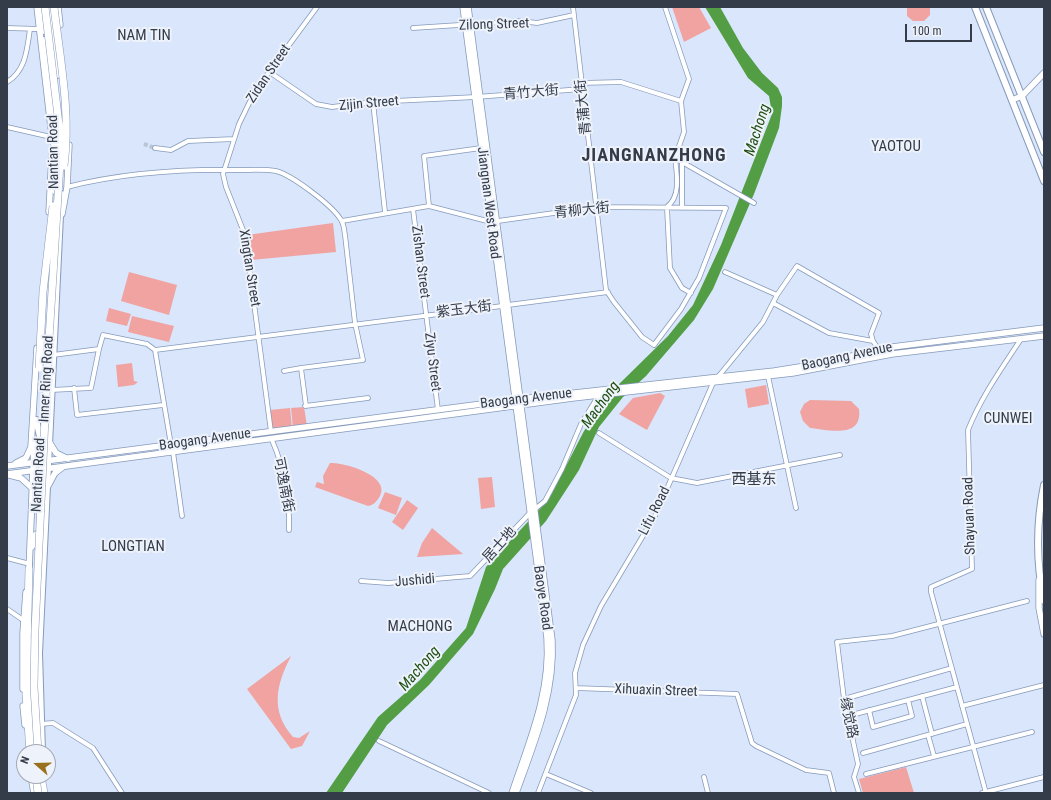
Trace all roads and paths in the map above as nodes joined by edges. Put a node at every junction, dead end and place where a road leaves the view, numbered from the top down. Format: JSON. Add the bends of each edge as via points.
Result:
{"nodes":[{"id":1,"x":37,"y":7,"type":"edge"},
{"id":2,"x":41,"y":7,"type":"edge"},
{"id":3,"x":45,"y":7,"type":"edge"},
{"id":4,"x":49,"y":7,"type":"edge"},
{"id":5,"x":54,"y":7,"type":"edge"},
{"id":6,"x":58,"y":7,"type":"edge"},
{"id":7,"x":317,"y":7,"type":"edge"},
{"id":8,"x":463,"y":7,"type":"edge"},
{"id":9,"x":468,"y":7,"type":"edge"},
{"id":10,"x":573,"y":7,"type":"edge"},
{"id":11,"x":665,"y":7,"type":"edge"},
{"id":12,"x":975,"y":7,"type":"edge"},
{"id":13,"x":986,"y":7,"type":"edge"},
{"id":14,"x":574,"y":15,"type":"junction"},
{"id":15,"x":468,"y":26,"type":"junction"},
{"id":16,"x":7,"y":28,"type":"edge"},
{"id":17,"x":413,"y":28,"type":"dead end"},
{"id":18,"x":30,"y":29,"type":"junction"},
{"id":19,"x":40,"y":29,"type":"junction"},
{"id":20,"x":53,"y":39,"type":"junction"},
{"id":21,"x":62,"y":45,"type":"junction"},
{"id":22,"x":268,"y":71,"type":"junction"},
{"id":23,"x":1044,"y":73,"type":"edge"},
{"id":24,"x":7,"y":82,"type":"edge"},
{"id":25,"x":581,"y":83,"type":"junction"},
{"id":26,"x":582,"y":88,"type":"junction"},
{"id":27,"x":48,"y":95,"type":"junction"},
{"id":28,"x":1022,"y":96,"type":"junction"},
{"id":29,"x":478,"y":97,"type":"junction"},
{"id":30,"x":68,"y":99,"type":"junction"},
{"id":31,"x":1012,"y":100,"type":"junction"},
{"id":32,"x":681,"y":101,"type":"junction"},
{"id":33,"x":373,"y":102,"type":"junction"},
{"id":34,"x":53,"y":107,"type":"junction"},
{"id":35,"x":60,"y":110,"type":"junction"},
{"id":36,"x":68,"y":110,"type":"junction"},
{"id":37,"x":1031,"y":119,"type":"junction"},
{"id":38,"x":61,"y":122,"type":"junction"},
{"id":39,"x":1021,"y":122,"type":"junction"},
{"id":40,"x":54,"y":123,"type":"junction"},
{"id":41,"x":7,"y":127,"type":"edge"},
{"id":42,"x":51,"y":137,"type":"junction"},
{"id":43,"x":234,"y":139,"type":"junction"},
{"id":44,"x":155,"y":148,"type":"tunnel mouth"},
{"id":45,"x":481,"y":148,"type":"junction"},
{"id":46,"x":1044,"y":152,"type":"edge"},
{"id":47,"x":675,"y":158,"type":"junction"},
{"id":48,"x":56,"y":159,"type":"junction"},
{"id":49,"x":682,"y":162,"type":"junction"},
{"id":50,"x":68,"y":165,"type":"junction"},
{"id":51,"x":224,"y":169,"type":"junction"},
{"id":52,"x":1044,"y":181,"type":"edge"},
{"id":53,"x":67,"y":187,"type":"junction"},
{"id":54,"x":54,"y":200,"type":"junction"},
{"id":55,"x":754,"y":203,"type":"dead end"},
{"id":56,"x":429,"y":206,"type":"junction"},
{"id":57,"x":596,"y":207,"type":"junction"},
{"id":58,"x":666,"y":208,"type":"junction"},
{"id":59,"x":682,"y":208,"type":"junction"},
{"id":60,"x":413,"y":209,"type":"junction"},
{"id":61,"x":385,"y":212,"type":"junction"},
{"id":62,"x":57,"y":220,"type":"junction"},
{"id":63,"x":342,"y":221,"type":"junction"},
{"id":64,"x":494,"y":222,"type":"junction"},
{"id":65,"x":50,"y":231,"type":"junction"},
{"id":66,"x":49,"y":243,"type":"junction"},
{"id":67,"x":725,"y":272,"type":"dead end"},
{"id":68,"x":608,"y":292,"type":"junction"},
{"id":69,"x":691,"y":293,"type":"junction"},
{"id":70,"x":778,"y":295,"type":"junction"},
{"id":71,"x":773,"y":303,"type":"junction"},
{"id":72,"x":505,"y":305,"type":"junction"},
{"id":73,"x":39,"y":311,"type":"junction"},
{"id":74,"x":48,"y":311,"type":"junction"},
{"id":75,"x":426,"y":315,"type":"junction"},
{"id":76,"x":355,"y":323,"type":"junction"},
{"id":77,"x":1044,"y":328,"type":"edge"},
{"id":78,"x":1044,"y":336,"type":"edge"},
{"id":79,"x":260,"y":338,"type":"junction"},
{"id":80,"x":1022,"y":339,"type":"junction"},
{"id":81,"x":873,"y":341,"type":"junction"},
{"id":82,"x":99,"y":349,"type":"junction"},
{"id":83,"x":155,"y":350,"type":"junction"},
{"id":84,"x":879,"y":350,"type":"junction"},
{"id":85,"x":53,"y":355,"type":"junction"},
{"id":86,"x":39,"y":368,"type":"joint"},
{"id":87,"x":301,"y":368,"type":"junction"},
{"id":88,"x":284,"y":371,"type":"dead end"},
{"id":89,"x":768,"y":376,"type":"junction"},
{"id":90,"x":718,"y":377,"type":"junction"},
{"id":91,"x":713,"y":382,"type":"junction"},
{"id":92,"x":74,"y":388,"type":"junction"},
{"id":93,"x":51,"y":390,"type":"junction"},
{"id":94,"x":572,"y":395,"type":"junction"},
{"id":95,"x":599,"y":395,"type":"junction"},
{"id":96,"x":368,"y":398,"type":"dead end"},
{"id":97,"x":518,"y":402,"type":"junction"},
{"id":98,"x":163,"y":405,"type":"junction"},
{"id":99,"x":438,"y":410,"type":"junction"},
{"id":100,"x":36,"y":420,"type":"junction"},
{"id":101,"x":271,"y":432,"type":"junction"},
{"id":102,"x":599,"y":433,"type":"dead end"},
{"id":103,"x":48,"y":438,"type":"junction"},
{"id":104,"x":31,"y":440,"type":"junction"},
{"id":105,"x":41,"y":440,"type":"junction"},
{"id":106,"x":272,"y":440,"type":"junction"},
{"id":107,"x":171,"y":445,"type":"junction"},
{"id":108,"x":173,"y":452,"type":"junction"},
{"id":109,"x":840,"y":454,"type":"dead end"},
{"id":110,"x":68,"y":459,"type":"junction"},
{"id":111,"x":47,"y":462,"type":"junction"},
{"id":112,"x":37,"y":463,"type":"junction"},
{"id":113,"x":788,"y":465,"type":"junction"},
{"id":114,"x":7,"y":466,"type":"edge"},
{"id":115,"x":63,"y":466,"type":"junction"},
{"id":116,"x":47,"y":469,"type":"junction"},
{"id":117,"x":36,"y":470,"type":"junction"},
{"id":118,"x":7,"y":475,"type":"edge"},
{"id":119,"x":671,"y":478,"type":"junction"},
{"id":120,"x":1044,"y":484,"type":"edge"},
{"id":121,"x":33,"y":489,"type":"junction"},
{"id":122,"x":46,"y":494,"type":"junction"},
{"id":123,"x":796,"y":508,"type":"dead end"},
{"id":124,"x":533,"y":511,"type":"junction"},
{"id":125,"x":34,"y":512,"type":"junction"},
{"id":126,"x":182,"y":516,"type":"dead end"},
{"id":127,"x":289,"y":530,"type":"dead end"},
{"id":128,"x":536,"y":538,"type":"junction"},
{"id":129,"x":33,"y":551,"type":"junction"},
{"id":130,"x":7,"y":558,"type":"edge"},
{"id":131,"x":30,"y":566,"type":"junction"},
{"id":132,"x":1039,"y":573,"type":"junction"},
{"id":133,"x":361,"y":581,"type":"dead end"},
{"id":134,"x":1027,"y":601,"type":"dead end"},
{"id":135,"x":1044,"y":601,"type":"edge"},
{"id":136,"x":7,"y":609,"type":"edge"},
{"id":137,"x":23,"y":620,"type":"junction"},
{"id":138,"x":940,"y":624,"type":"junction"},
{"id":139,"x":1044,"y":634,"type":"edge"},
{"id":140,"x":31,"y":668,"type":"junction"},
{"id":141,"x":39,"y":668,"type":"junction"},
{"id":142,"x":952,"y":668,"type":"junction"},
{"id":143,"x":1044,"y":685,"type":"edge"},
{"id":144,"x":957,"y":687,"type":"junction"},
{"id":145,"x":576,"y":688,"type":"junction"},
{"id":146,"x":31,"y":692,"type":"junction"},
{"id":147,"x":39,"y":692,"type":"junction"},
{"id":148,"x":922,"y":696,"type":"junction"},
{"id":149,"x":844,"y":699,"type":"junction"},
{"id":150,"x":908,"y":700,"type":"junction"},
{"id":151,"x":962,"y":706,"type":"junction"},
{"id":152,"x":869,"y":710,"type":"junction"},
{"id":153,"x":848,"y":716,"type":"junction"},
{"id":154,"x":40,"y":724,"type":"junction"},
{"id":155,"x":967,"y":724,"type":"junction"},
{"id":156,"x":1032,"y":732,"type":"dead end"},
{"id":157,"x":930,"y":734,"type":"junction"},
{"id":158,"x":380,"y":741,"type":"dead end"},
{"id":159,"x":28,"y":744,"type":"edge"},
{"id":160,"x":28,"y":744,"type":"edge"},
{"id":161,"x":33,"y":744,"type":"edge"},
{"id":162,"x":34,"y":744,"type":"edge"},
{"id":163,"x":38,"y":744,"type":"edge"},
{"id":164,"x":41,"y":744,"type":"edge"},
{"id":165,"x":973,"y":746,"type":"junction"},
{"id":166,"x":863,"y":753,"type":"dead end"},
{"id":167,"x":934,"y":756,"type":"junction"},
{"id":168,"x":546,"y":774,"type":"junction"},
{"id":169,"x":866,"y":774,"type":"dead end"},
{"id":170,"x":704,"y":777,"type":"dead end"},
{"id":171,"x":1044,"y":777,"type":"edge"},
{"id":172,"x":122,"y":793,"type":"edge"},
{"id":173,"x":489,"y":793,"type":"edge"},
{"id":174,"x":512,"y":793,"type":"edge"},
{"id":175,"x":516,"y":793,"type":"edge"},
{"id":176,"x":538,"y":793,"type":"edge"},
{"id":177,"x":591,"y":793,"type":"edge"},
{"id":178,"x":708,"y":793,"type":"edge"},
{"id":179,"x":834,"y":793,"type":"edge"},
{"id":180,"x":859,"y":793,"type":"edge"},
{"id":181,"x":984,"y":793,"type":"edge"}],
"edges":[{"from":1,"to":19,"type":"main road"},
{"from":2,"to":34,"type":"main road","name":"Nantian Road"},
{"from":2,"to":54,"type":"highway","name":"Inner Ring Road","bridge":true,"via":[[54,127]]},
{"from":3,"to":62,"type":"highway","name":"Inner Ring Road","bridge":true,"via":[[60,133]]},
{"from":4,"to":20,"type":"main road","name":"Nantian Road"},
{"from":5,"to":62,"type":"highway","bridge":true,"via":[[66,128]]},
{"from":6,"to":21,"type":"main road"},
{"from":7,"to":22,"type":"street","name":"Zidan Street"},
{"from":8,"to":15,"type":"main road"},
{"from":9,"to":15,"type":"main road"},
{"from":10,"to":14,"type":"street","name":"青蒲大街"},
{"from":11,"to":32,"type":"street","via":[[689,79]]},
{"from":12,"to":31,"type":"main road"},
{"from":13,"to":28,"type":"main road"},
{"from":14,"to":15,"type":"street","name":"Zilong Street","via":[[537,23]]},
{"from":14,"to":25,"type":"street","name":"青蒲大街"},
{"from":15,"to":17,"type":"street","name":"Zilong Street"},
{"from":15,"to":29,"type":"main road"},
{"from":16,"to":18,"type":"street"},
{"from":18,"to":19,"type":"street"},
{"from":18,"to":24,"type":"street","via":[[25,60],[16,76]]},
{"from":19,"to":27,"type":"main road"},
{"from":20,"to":21,"type":"main road"},
{"from":20,"to":35,"type":"main road","name":"Nantian Road"},
{"from":21,"to":30,"type":"main road"},
{"from":22,"to":33,"type":"street","name":"Zijin Street","via":[[290,88],[324,107]]},
{"from":22,"to":43,"type":"street","name":"Zidan Street","via":[[250,101]]},
{"from":23,"to":28,"type":"main road"},
{"from":25,"to":26,"type":"street","name":"青蒲大街"},
{"from":25,"to":32,"type":"street","via":[[622,82]]},
{"from":26,"to":29,"type":"street","name":"青竹大街"},
{"from":26,"to":57,"type":"street","name":"青蒲大街"},
{"from":27,"to":34,"type":"main road"},
{"from":27,"to":42,"type":"main road"},
{"from":28,"to":31,"type":"main road"},
{"from":28,"to":37,"type":"main road"},
{"from":29,"to":33,"type":"street","name":"Zijin Street"},
{"from":29,"to":45,"type":"main road","name":"Jiangnan West Road"},
{"from":29,"to":64,"type":"main road"},
{"from":30,"to":35,"type":"main road"},
{"from":30,"to":36,"type":"main road"},
{"from":31,"to":39,"type":"main road"},
{"from":32,"to":47,"type":"street","via":[[684,132]]},
{"from":33,"to":61,"type":"street"},
{"from":34,"to":40,"type":"main road","name":"Nantian Road"},
{"from":35,"to":38,"type":"main road","name":"Nantian Road"},
{"from":36,"to":38,"type":"main road"},
{"from":36,"to":50,"type":"main road"},
{"from":37,"to":39,"type":"main road","via":[[1023,117]]},
{"from":37,"to":46,"type":"main road"},
{"from":38,"to":40,"type":"main road"},
{"from":38,"to":48,"type":"main road","name":"Nantian Road"},
{"from":39,"to":52,"type":"main road"},
{"from":40,"to":48,"type":"main road","name":"Nantian Road"},
{"from":41,"to":42,"type":"street"},
{"from":42,"to":48,"type":"main road"},
{"from":43,"to":44,"type":"street","via":[[188,141],[171,150]]},
{"from":43,"to":51,"type":"street","name":"Zidan Street"},
{"from":45,"to":56,"type":"street","via":[[424,156]]},
{"from":45,"to":64,"type":"main road","name":"Jiangnan West Road"},
{"from":47,"to":49,"type":"street"},
{"from":47,"to":58,"type":"street","via":[[676,194],[674,202]]},
{"from":48,"to":50,"type":"main road"},
{"from":48,"to":62,"type":"main road","name":"Nantian Road"},
{"from":48,"to":65,"type":"main road"},
{"from":49,"to":55,"type":"street"},
{"from":49,"to":59,"type":"street"},
{"from":50,"to":53,"type":"main road"},
{"from":51,"to":53,"type":"street","via":[[153,173]]},
{"from":51,"to":63,"type":"street","via":[[275,171],[287,175],[317,197]]},
{"from":51,"to":79,"type":"street","name":"Xingtan Street","via":[[223,178],[245,235]]},
{"from":53,"to":62,"type":"main road"},
{"from":54,"to":86,"type":"highway","bridge":true,"via":[[44,283]]},
{"from":54,"to":161,"type":"highway","name":"Inner Ring Road","bridge":true,"via":[[31,643],[30,701]]},
{"from":56,"to":60,"type":"street","name":"Zishan Street"},
{"from":56,"to":64,"type":"street","name":"Zishan Street"},
{"from":57,"to":58,"type":"street","name":"青柳大街"},
{"from":57,"to":64,"type":"street","name":"青柳大街"},
{"from":57,"to":68,"type":"street","name":"青蒲大街"},
{"from":58,"to":59,"type":"street","name":"青柳大街"},
{"from":58,"to":69,"type":"street","via":[[670,268],[682,288]]},
{"from":59,"to":69,"type":"street","name":"青柳大街","via":[[726,208]]},
{"from":60,"to":61,"type":"street","name":"Zishan Street"},
{"from":60,"to":75,"type":"street","name":"Zishan Street"},
{"from":61,"to":63,"type":"street","name":"Zishan Street"},
{"from":62,"to":65,"type":"main road","name":"Nantian Road"},
{"from":62,"to":85,"type":"main road","name":"Nantian Road"},
{"from":62,"to":163,"type":"highway","name":"Inner Ring Road","bridge":true,"via":[[35,637],[34,687]]},
{"from":63,"to":76,"type":"street"},
{"from":64,"to":72,"type":"main road"},
{"from":65,"to":66,"type":"main road","name":"Nantian Road"},
{"from":66,"to":73,"type":"main road","via":[[45,256]]},
{"from":66,"to":74,"type":"main road","name":"Nantian Road"},
{"from":67,"to":70,"type":"street"},
{"from":68,"to":69,"type":"street","via":[[642,337],[654,345]]},
{"from":68,"to":72,"type":"street","name":"紫玉大街"},
{"from":70,"to":71,"type":"street","name":"Lifu Road"},
{"from":70,"to":81,"type":"street","name":"Lifu Road","via":[[797,266],[879,313],[871,334]]},
{"from":71,"to":81,"type":"street","via":[[829,333]]},
{"from":71,"to":90,"type":"street","name":"Lifu Road","via":[[762,322]]},
{"from":72,"to":75,"type":"street","name":"紫玉大街"},
{"from":72,"to":97,"type":"main road"},
{"from":73,"to":74,"type":"main road"},
{"from":73,"to":104,"type":"main road"},
{"from":74,"to":105,"type":"main road","name":"Nantian Road"},
{"from":75,"to":76,"type":"street","name":"紫玉大街"},
{"from":75,"to":99,"type":"street","name":"Ziyu Street"},
{"from":76,"to":79,"type":"street","name":"紫玉大街"},
{"from":76,"to":87,"type":"street","via":[[363,360]]},
{"from":77,"to":84,"type":"main road","name":"Baogang Avenue"},
{"from":78,"to":80,"type":"main road","name":"Baogang Avenue"},
{"from":79,"to":83,"type":"street","name":"紫玉大街"},
{"from":79,"to":101,"type":"street","name":"Xingtan Street"},
{"from":80,"to":89,"type":"main road","name":"Baogang Avenue","via":[[892,354]]},
{"from":80,"to":138,"type":"street","name":"Shayuan Road","via":[[996,376],[975,412],[968,430],[972,570],[932,587],[931,592]]},
{"from":81,"to":84,"type":"street"},
{"from":82,"to":83,"type":"street","via":[[103,335],[147,344]]},
{"from":82,"to":85,"type":"street"},
{"from":82,"to":92,"type":"street","via":[[91,388]]},
{"from":83,"to":98,"type":"street"},
{"from":84,"to":90,"type":"main road","name":"Baogang Avenue","via":[[794,368]]},
{"from":85,"to":93,"type":"main road","name":"Nantian Road"},
{"from":86,"to":100,"type":"main road"},
{"from":87,"to":88,"type":"street"},
{"from":87,"to":96,"type":"street","via":[[306,406]]},
{"from":89,"to":91,"type":"main road","name":"Baogang Avenue"},
{"from":89,"to":113,"type":"street"},
{"from":90,"to":91,"type":"street","name":"Lifu Road"},
{"from":90,"to":94,"type":"main road","name":"Baogang Avenue"},
{"from":91,"to":95,"type":"main road","name":"Baogang Avenue"},
{"from":91,"to":119,"type":"street","name":"Lifu Road"},
{"from":92,"to":93,"type":"street"},
{"from":92,"to":98,"type":"street","via":[[77,415]]},
{"from":93,"to":103,"type":"main road","name":"Nantian Road"},
{"from":94,"to":95,"type":"main road","name":"Baogang Avenue"},
{"from":94,"to":97,"type":"main road","name":"Baogang Avenue"},
{"from":95,"to":124,"type":"street","name":"居士地","via":[[581,424],[551,491],[545,501]]},
{"from":97,"to":99,"type":"main road","name":"Baogang Avenue"},
{"from":97,"to":106,"type":"main road","name":"Baogang Avenue"},
{"from":97,"to":124,"type":"main road","name":"Baoye Road"},
{"from":98,"to":107,"type":"street"},
{"from":99,"to":101,"type":"main road","name":"Baogang Avenue"},
{"from":100,"to":104,"type":"main road"},
{"from":100,"to":105,"type":"main road"},
{"from":100,"to":112,"type":"main road"},
{"from":101,"to":106,"type":"main road"},
{"from":101,"to":107,"type":"main road","name":"Baogang Avenue"},
{"from":102,"to":119,"type":"street"},
{"from":103,"to":110,"type":"main road","via":[[53,450]]},
{"from":103,"to":111,"type":"main road","name":"Nantian Road"},
{"from":104,"to":114,"type":"main road","via":[[26,458]]},
{"from":105,"to":112,"type":"main road","name":"Nantian Road"},
{"from":106,"to":108,"type":"main road","name":"Baogang Avenue"},
{"from":106,"to":127,"type":"street","name":"可逸南街","via":[[280,459],[290,511]]},
{"from":107,"to":110,"type":"main road","name":"Baogang Avenue"},
{"from":108,"to":115,"type":"main road","name":"Baogang Avenue"},
{"from":108,"to":126,"type":"street"},
{"from":109,"to":113,"type":"street"},
{"from":110,"to":111,"type":"main road","name":"Baogang Avenue"},
{"from":111,"to":112,"type":"main road","name":"Baogang Avenue"},
{"from":111,"to":116,"type":"main road","name":"Nantian Road"},
{"from":112,"to":114,"type":"main road","name":"Baogang Avenue"},
{"from":112,"to":117,"type":"main road","name":"Nantian Road"},
{"from":113,"to":119,"type":"street","via":[[697,483]]},
{"from":113,"to":123,"type":"street"},
{"from":115,"to":116,"type":"main road","name":"Baogang Avenue"},
{"from":115,"to":122,"type":"main road","via":[[51,479]]},
{"from":116,"to":117,"type":"main road","name":"Baogang Avenue"},
{"from":116,"to":122,"type":"main road","name":"Nantian Road"},
{"from":117,"to":118,"type":"main road","name":"Baogang Avenue"},
{"from":117,"to":121,"type":"main road"},
{"from":117,"to":125,"type":"main road","name":"Nantian Road"},
{"from":118,"to":121,"type":"main road","via":[[21,478]]},
{"from":119,"to":145,"type":"street","name":"Lifu Road","via":[[656,514],[601,606],[583,646],[575,673]]},
{"from":120,"to":132,"type":"main road","via":[[1038,519]]},
{"from":121,"to":125,"type":"main road"},
{"from":122,"to":141,"type":"main road","name":"Nantian Road"},
{"from":124,"to":128,"type":"main road","name":"Baoye Road"},
{"from":124,"to":133,"type":"street","name":"居士地","via":[[470,576],[388,583]]},
{"from":125,"to":129,"type":"main road"},
{"from":125,"to":129,"type":"main road","name":"Nantian Road","via":[[37,523]]},
{"from":128,"to":174,"type":"main road","name":"Baoye Road","via":[[548,666],[541,707]]},
{"from":128,"to":175,"type":"main road","name":"Baoye Road","via":[[552,640],[552,667],[546,706]]},
{"from":129,"to":131,"type":"main road"},
{"from":129,"to":140,"type":"main road","name":"Nantian Road"},
{"from":130,"to":131,"type":"street"},
{"from":131,"to":137,"type":"main road"},
{"from":131,"to":159,"type":"highway","via":[[26,708]]},
{"from":132,"to":135,"type":"main road"},
{"from":132,"to":139,"type":"main road","via":[[1039,608]]},
{"from":134,"to":138,"type":"street"},
{"from":136,"to":137,"type":"street"},
{"from":137,"to":160,"type":"main road","via":[[23,700]]},
{"from":138,"to":142,"type":"street","name":"Shayuan Road"},
{"from":138,"to":149,"type":"street","name":"缘觉路","via":[[892,636],[837,642]]},
{"from":140,"to":141,"type":"main road"},
{"from":140,"to":146,"type":"main road","name":"Nantian Road"},
{"from":141,"to":147,"type":"main road","name":"Nantian Road"},
{"from":142,"to":144,"type":"street","name":"Shayuan Road"},
{"from":142,"to":149,"type":"street"},
{"from":143,"to":151,"type":"street"},
{"from":144,"to":148,"type":"street"},
{"from":144,"to":151,"type":"street","name":"Shayuan Road"},
{"from":145,"to":168,"type":"street","name":"Lifu Road","via":[[576,695]]},
{"from":145,"to":179,"type":"street","name":"Xihuaxin Street","via":[[737,694],[752,743],[806,770],[829,773]]},
{"from":146,"to":147,"type":"main road"},
{"from":146,"to":162,"type":"main road","name":"Nantian Road"},
{"from":147,"to":154,"type":"main road","name":"Nantian Road"},
{"from":148,"to":150,"type":"street"},
{"from":148,"to":157,"type":"street"},
{"from":149,"to":153,"type":"street","name":"缘觉路"},
{"from":150,"to":152,"type":"street"},
{"from":150,"to":152,"type":"street","via":[[912,716],[873,727]]},
{"from":151,"to":155,"type":"street","name":"Shayuan Road"},
{"from":152,"to":153,"type":"street"},
{"from":153,"to":180,"type":"street","name":"缘觉路","via":[[858,764],[854,777]]},
{"from":154,"to":164,"type":"main road","name":"Nantian Road"},
{"from":154,"to":172,"type":"street","via":[[53,723],[93,748]]},
{"from":155,"to":157,"type":"street"},
{"from":155,"to":165,"type":"street","name":"Shayuan Road"},
{"from":156,"to":165,"type":"street"},
{"from":157,"to":166,"type":"street"},
{"from":157,"to":167,"type":"street"},
{"from":158,"to":173,"type":"street"},
{"from":165,"to":167,"type":"street"},
{"from":165,"to":181,"type":"street","name":"Shayuan Road"},
{"from":167,"to":169,"type":"street"},
{"from":168,"to":176,"type":"street","name":"Lifu Road"},
{"from":168,"to":177,"type":"street"},
{"from":170,"to":178,"type":"street"},
{"from":171,"to":181,"type":"street"}]}
